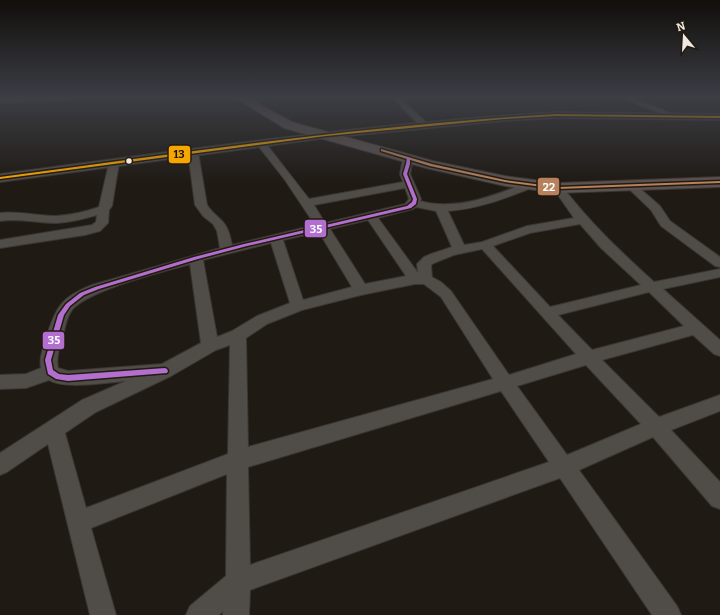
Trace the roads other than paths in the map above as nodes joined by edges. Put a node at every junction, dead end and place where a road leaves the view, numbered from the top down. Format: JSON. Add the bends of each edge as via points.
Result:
{"nodes":[{"id":1,"x":291,"y":126,"type":"edge"},
{"id":2,"x":425,"y":126,"type":"joint"},
{"id":3,"x":429,"y":126,"type":"edge"},
{"id":4,"x":326,"y":134,"type":"junction"},
{"id":5,"x":261,"y":143,"type":"junction"},
{"id":6,"x":193,"y":152,"type":"junction"},
{"id":7,"x":408,"y":158,"type":"junction"},
{"id":8,"x":114,"y":163,"type":"junction"},
{"id":9,"x":0,"y":178,"type":"edge"},
{"id":10,"x":720,"y":182,"type":"edge"},
{"id":11,"x":408,"y":184,"type":"junction"},
{"id":12,"x":700,"y":184,"type":"junction"},
{"id":13,"x":530,"y":185,"type":"junction"},
{"id":14,"x":632,"y":187,"type":"junction"},
{"id":15,"x":558,"y":188,"type":"junction"},
{"id":16,"x":720,"y":197,"type":"edge"},
{"id":17,"x":307,"y":203,"type":"junction"},
{"id":18,"x":414,"y":203,"type":"junction"},
{"id":19,"x":104,"y":209,"type":"junction"},
{"id":20,"x":441,"y":209,"type":"junction"},
{"id":21,"x":371,"y":216,"type":"junction"},
{"id":22,"x":0,"y":217,"type":"edge"},
{"id":23,"x":583,"y":220,"type":"junction"},
{"id":24,"x":323,"y":228,"type":"junction"},
{"id":25,"x":276,"y":238,"type":"junction"},
{"id":26,"x":1,"y":245,"type":"edge"},
{"id":27,"x":485,"y":245,"type":"junction"},
{"id":28,"x":227,"y":250,"type":"junction"},
{"id":29,"x":460,"y":250,"type":"junction"},
{"id":30,"x":196,"y":258,"type":"junction"},
{"id":31,"x":720,"y":263,"type":"edge"},
{"id":32,"x":720,"y":273,"type":"edge"},
{"id":33,"x":420,"y":279,"type":"junction"},
{"id":34,"x":651,"y":287,"type":"junction"},
{"id":35,"x":361,"y":290,"type":"junction"},
{"id":36,"x":298,"y":306,"type":"junction"},
{"id":37,"x":547,"y":313,"type":"junction"},
{"id":38,"x":696,"y":328,"type":"junction"},
{"id":39,"x":238,"y":335,"type":"junction"},
{"id":40,"x":210,"y":346,"type":"junction"},
{"id":41,"x":720,"y":350,"type":"edge"},
{"id":42,"x":589,"y":357,"type":"junction"},
{"id":43,"x":50,"y":372,"type":"junction"},
{"id":44,"x":165,"y":372,"type":"junction"},
{"id":45,"x":0,"y":382,"type":"edge"},
{"id":46,"x":505,"y":384,"type":"junction"},
{"id":47,"x":720,"y":403,"type":"edge"},
{"id":48,"x":656,"y":427,"type":"junction"},
{"id":49,"x":54,"y":428,"type":"junction"},
{"id":50,"x":238,"y":460,"type":"junction"},
{"id":51,"x":0,"y":465,"type":"edge"},
{"id":52,"x":563,"y":467,"type":"junction"},
{"id":53,"x":720,"y":498,"type":"edge"},
{"id":54,"x":78,"y":522,"type":"junction"},
{"id":55,"x":238,"y":582,"type":"junction"},
{"id":56,"x":103,"y":615,"type":"edge"},
{"id":57,"x":199,"y":615,"type":"edge"},
{"id":58,"x":236,"y":615,"type":"edge"},
{"id":59,"x":668,"y":615,"type":"edge"}],
"edges":[{"from":1,"to":4,"type":"main road"},
{"from":2,"to":3,"type":"street"},
{"from":2,"to":4,"type":"street"},
{"from":4,"to":5,"type":"street"},
{"from":4,"to":7,"type":"main road"},
{"from":5,"to":6,"type":"street"},
{"from":5,"to":17,"type":"street"},
{"from":6,"to":8,"type":"street"},
{"from":6,"to":28,"type":"street","via":[[201,205],[223,231]]},
{"from":7,"to":11,"type":"street","via":[[405,174]]},
{"from":7,"to":13,"type":"main road","via":[[498,180]]},
{"from":8,"to":9,"type":"street"},
{"from":8,"to":19,"type":"street"},
{"from":10,"to":12,"type":"main road"},
{"from":11,"to":17,"type":"street"},
{"from":11,"to":18,"type":"street","via":[[415,199]]},
{"from":12,"to":14,"type":"main road"},
{"from":12,"to":16,"type":"main road"},
{"from":13,"to":15,"type":"main road"},
{"from":13,"to":20,"type":"street","via":[[483,201]]},
{"from":14,"to":15,"type":"main road"},
{"from":14,"to":31,"type":"street","via":[[656,208],[665,223]]},
{"from":15,"to":23,"type":"street"},
{"from":17,"to":24,"type":"street"},
{"from":18,"to":20,"type":"street"},
{"from":18,"to":21,"type":"street","via":[[409,207]]},
{"from":19,"to":22,"type":"street","via":[[53,219],[23,215]]},
{"from":19,"to":26,"type":"street","via":[[102,222],[96,228]]},
{"from":20,"to":29,"type":"street"},
{"from":21,"to":24,"type":"street"},
{"from":21,"to":33,"type":"street"},
{"from":23,"to":27,"type":"street","via":[[527,230]]},
{"from":23,"to":34,"type":"street"},
{"from":24,"to":25,"type":"street"},
{"from":24,"to":35,"type":"street"},
{"from":25,"to":28,"type":"street"},
{"from":25,"to":36,"type":"street"},
{"from":27,"to":29,"type":"street"},
{"from":27,"to":37,"type":"street"},
{"from":28,"to":30,"type":"street"},
{"from":29,"to":33,"type":"street","via":[[429,258],[424,264]]},
{"from":30,"to":40,"type":"street"},
{"from":30,"to":43,"type":"street","via":[[82,294],[68,305],[61,315],[48,360]]},
{"from":32,"to":34,"type":"street"},
{"from":33,"to":35,"type":"street"},
{"from":33,"to":46,"type":"street","via":[[436,285],[446,294]]},
{"from":34,"to":37,"type":"street"},
{"from":34,"to":38,"type":"street"},
{"from":35,"to":36,"type":"street"},
{"from":36,"to":39,"type":"street","via":[[262,320]]},
{"from":37,"to":42,"type":"street"},
{"from":38,"to":41,"type":"street"},
{"from":38,"to":42,"type":"street"},
{"from":39,"to":40,"type":"street"},
{"from":39,"to":50,"type":"street"},
{"from":40,"to":44,"type":"street"},
{"from":42,"to":46,"type":"street"},
{"from":42,"to":48,"type":"street"},
{"from":43,"to":44,"type":"street","via":[[58,377],[68,378]]},
{"from":43,"to":45,"type":"street","via":[[36,379],[15,383]]},
{"from":44,"to":49,"type":"street","via":[[89,406]]},
{"from":46,"to":50,"type":"street"},
{"from":46,"to":52,"type":"street"},
{"from":47,"to":48,"type":"street"},
{"from":48,"to":52,"type":"street"},
{"from":48,"to":53,"type":"street"},
{"from":49,"to":51,"type":"street"},
{"from":49,"to":54,"type":"street"},
{"from":50,"to":54,"type":"street"},
{"from":50,"to":55,"type":"street"},
{"from":52,"to":55,"type":"street"},
{"from":52,"to":59,"type":"street"},
{"from":54,"to":56,"type":"street"},
{"from":55,"to":57,"type":"street"},
{"from":55,"to":58,"type":"street"}]}
